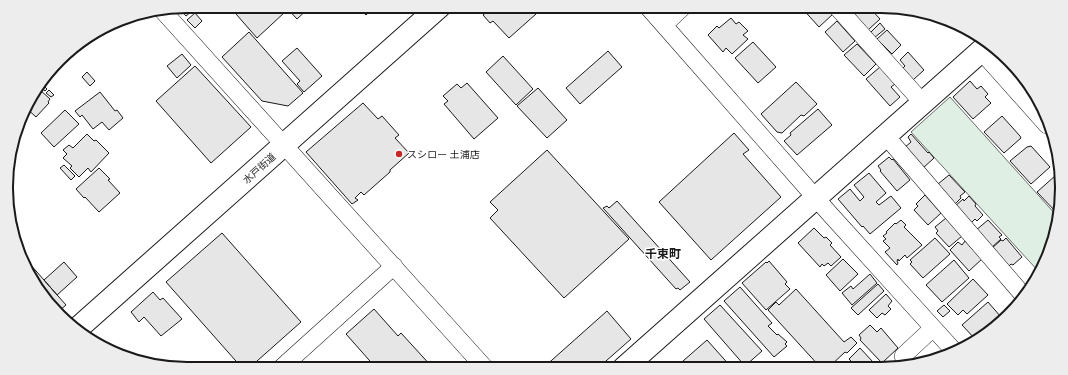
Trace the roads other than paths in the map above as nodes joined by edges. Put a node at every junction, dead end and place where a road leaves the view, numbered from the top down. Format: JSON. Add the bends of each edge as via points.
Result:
{"nodes":[{"id":1,"x":432,"y":13,"type":"edge"},
{"id":2,"x":653,"y":13,"type":"edge"},
{"id":3,"x":677,"y":13,"type":"edge"},
{"id":4,"x":842,"y":13,"type":"edge"},
{"id":5,"x":166,"y":14,"type":"edge"},
{"id":6,"x":664,"y":25,"type":"junction"},
{"id":7,"x":985,"y":48,"type":"edge"},
{"id":8,"x":988,"y":50,"type":"edge"},
{"id":9,"x":922,"y":102,"type":"junction"},
{"id":10,"x":1039,"y":115,"type":"edge"},
{"id":11,"x":885,"y":135,"type":"junction"},
{"id":12,"x":284,"y":145,"type":"junction"},
{"id":13,"x":815,"y":197,"type":"junction"},
{"id":14,"x":394,"y":266,"type":"junction"},
{"id":15,"x":1020,"y":292,"type":"edge"},
{"id":16,"x":81,"y":326,"type":"edge"},
{"id":17,"x":933,"y":328,"type":"junction"},
{"id":18,"x":951,"y":347,"type":"edge"},
{"id":19,"x":903,"y":356,"type":"dead end"},
{"id":20,"x":288,"y":362,"type":"edge"},
{"id":21,"x":480,"y":362,"type":"edge"},
{"id":22,"x":631,"y":362,"type":"edge"}],
"edges":[{"from":1,"to":12,"type":"main road","name":"水戸街道"},
{"from":2,"to":6,"type":"street"},
{"from":3,"to":6,"type":"street"},
{"from":4,"to":9,"type":"street"},
{"from":5,"to":12,"type":"street"},
{"from":6,"to":13,"type":"street"},
{"from":7,"to":9,"type":"main road"},
{"from":8,"to":10,"type":"street"},
{"from":9,"to":11,"type":"main road"},
{"from":11,"to":13,"type":"main road"},
{"from":11,"to":15,"type":"street"},
{"from":12,"to":14,"type":"street"},
{"from":12,"to":16,"type":"main road","name":"水戸街道"},
{"from":13,"to":17,"type":"street"},
{"from":13,"to":22,"type":"main road"},
{"from":14,"to":20,"type":"street"},
{"from":14,"to":21,"type":"street"},
{"from":17,"to":18,"type":"street"},
{"from":17,"to":19,"type":"street"}]}
